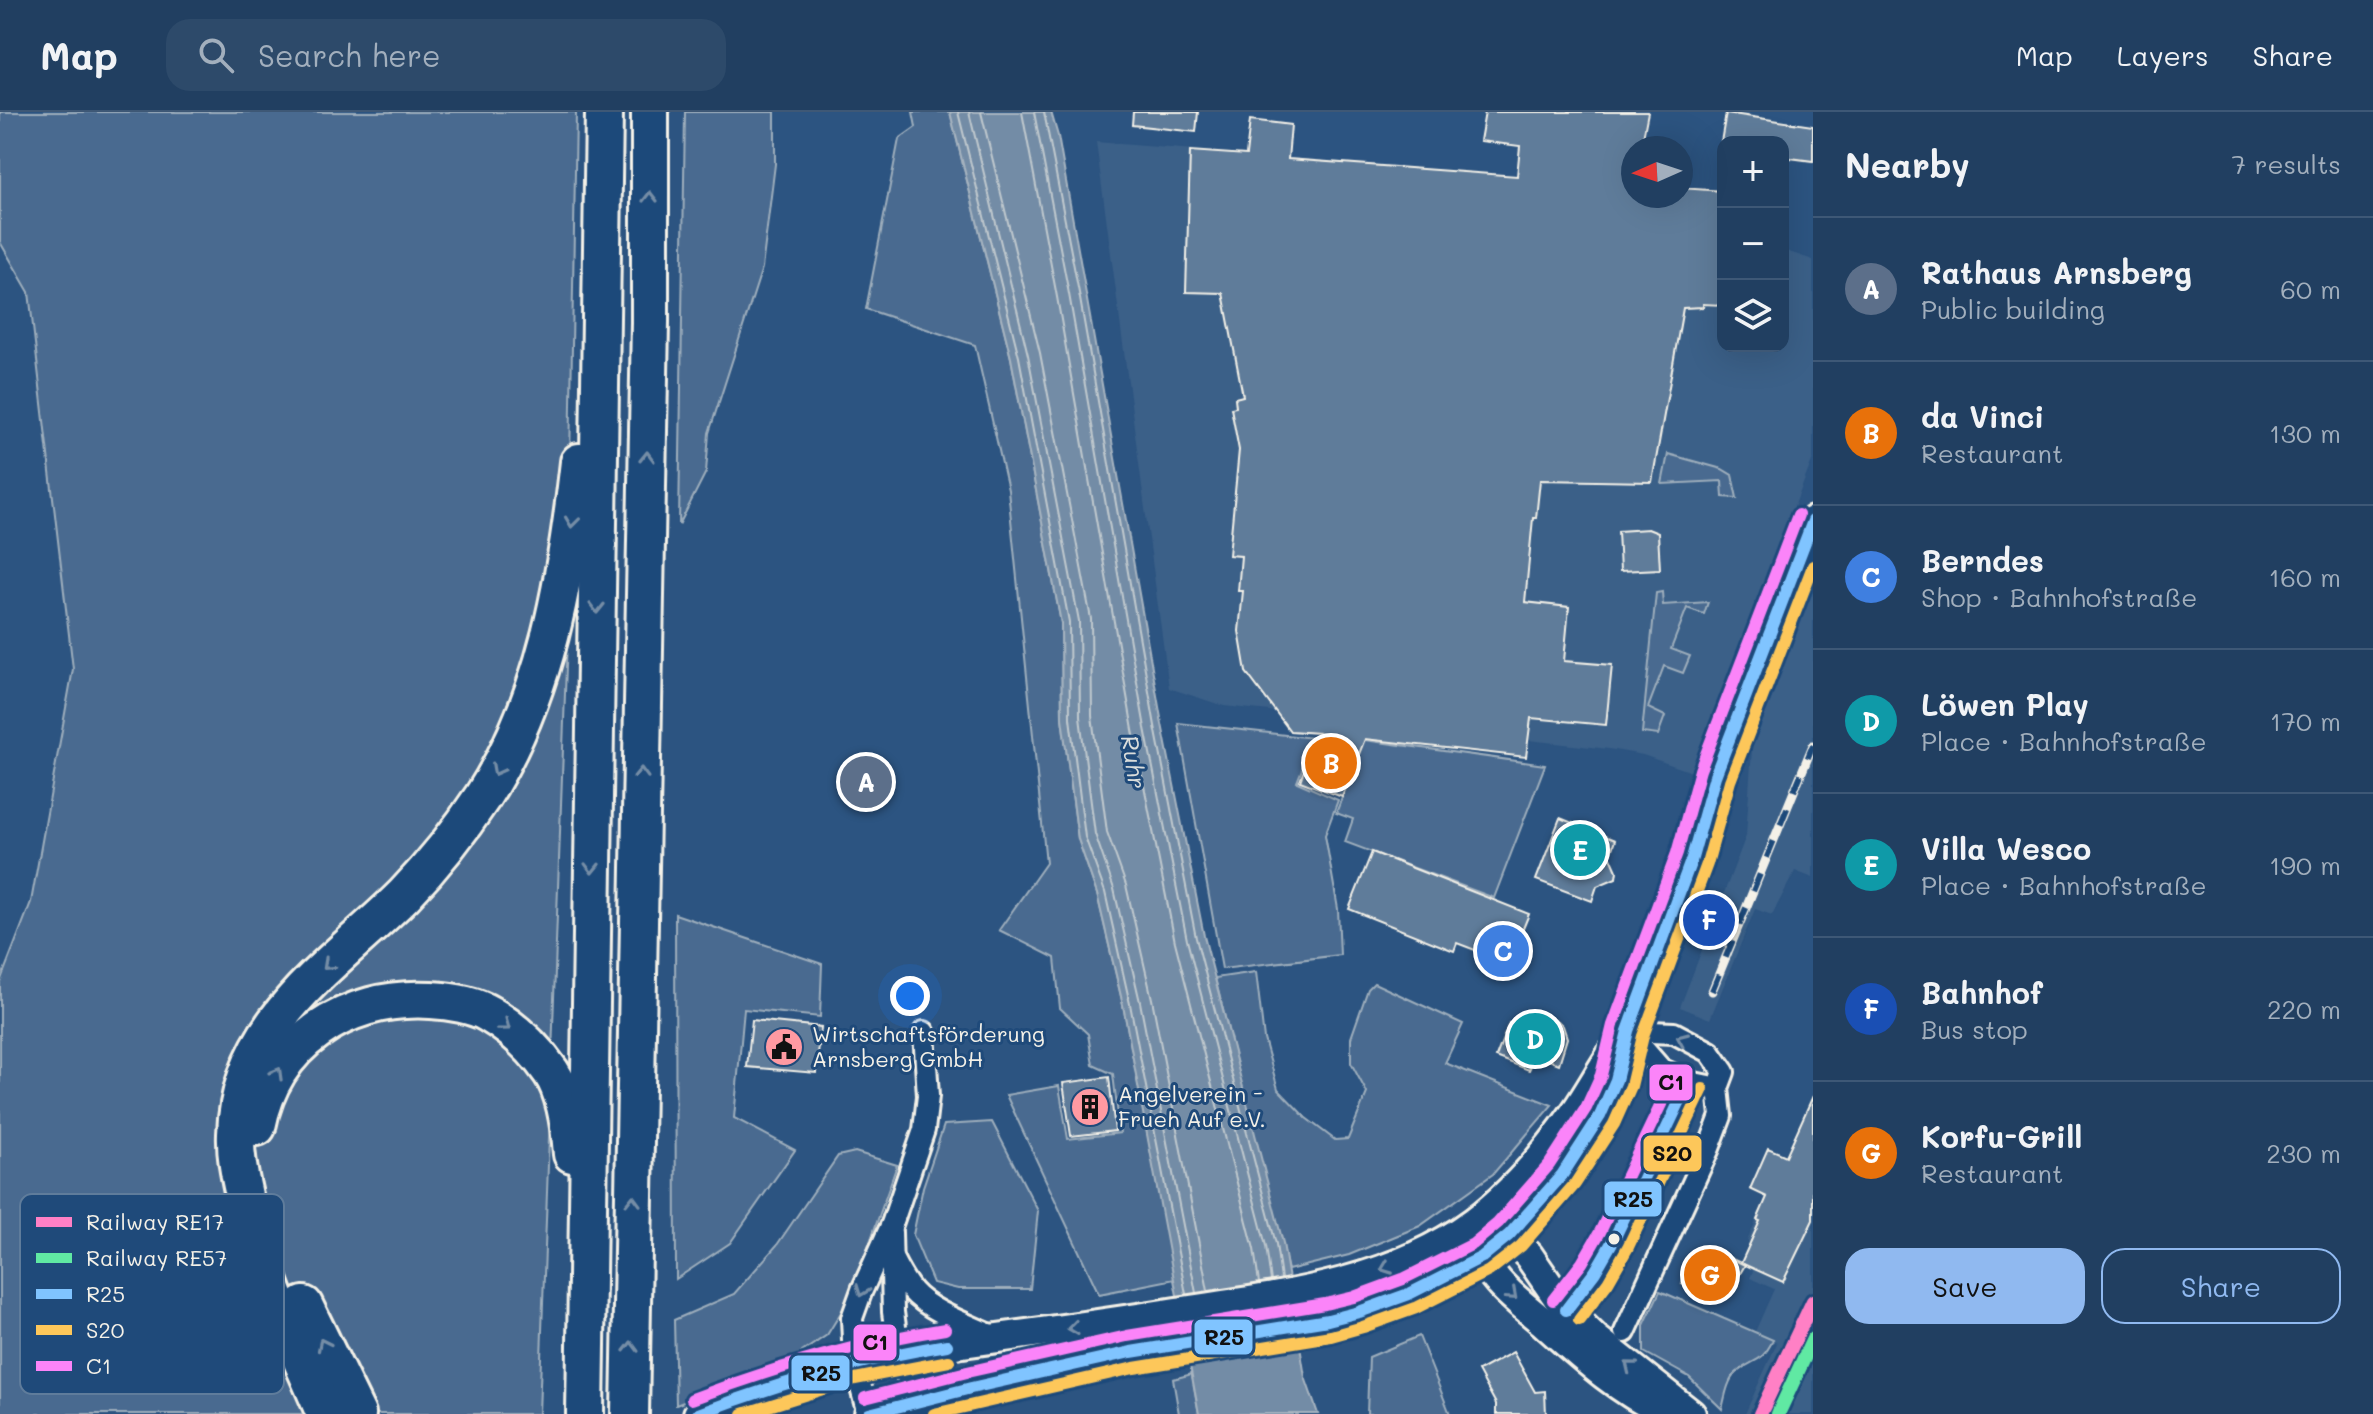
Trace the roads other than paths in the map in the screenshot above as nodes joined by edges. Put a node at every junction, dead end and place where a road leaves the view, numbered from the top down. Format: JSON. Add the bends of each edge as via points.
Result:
{"nodes":[{"id":1,"x":604,"y":112,"type":"edge"},
{"id":2,"x":650,"y":112,"type":"edge"},
{"id":3,"x":601,"y":278,"type":"junction"},
{"id":4,"x":1813,"y":521,"type":"edge"},
{"id":5,"x":1628,"y":1031,"type":"junction"},
{"id":6,"x":924,"y":1032,"type":"dead end"},
{"id":7,"x":1721,"y":1080,"type":"junction"},
{"id":8,"x":243,"y":1194,"type":"edge"},
{"id":9,"x":261,"y":1194,"type":"edge"},
{"id":10,"x":892,"y":1224,"type":"junction"},
{"id":11,"x":1466,"y":1227,"type":"junction"},
{"id":12,"x":1509,"y":1235,"type":"junction"},
{"id":13,"x":891,"y":1254,"type":"junction"},
{"id":14,"x":284,"y":1263,"type":"edge"},
{"id":15,"x":1472,"y":1263,"type":"junction"},
{"id":16,"x":586,"y":1293,"type":"junction"},
{"id":17,"x":284,"y":1316,"type":"edge"},
{"id":18,"x":1625,"y":1332,"type":"dead end"},
{"id":19,"x":997,"y":1338,"type":"junction"},
{"id":20,"x":901,"y":1352,"type":"junction"},
{"id":21,"x":854,"y":1362,"type":"junction"},
{"id":22,"x":915,"y":1408,"type":"edge"},
{"id":23,"x":325,"y":1414,"type":"edge"},
{"id":24,"x":357,"y":1414,"type":"edge"},
{"id":25,"x":585,"y":1414,"type":"edge"},
{"id":26,"x":630,"y":1414,"type":"edge"},
{"id":27,"x":698,"y":1414,"type":"edge"},
{"id":28,"x":869,"y":1414,"type":"edge"},
{"id":29,"x":1669,"y":1414,"type":"edge"},
{"id":30,"x":1691,"y":1414,"type":"edge"}],
"edges":[{"from":1,"to":3,"type":"highway"},
{"from":26,"to":2,"type":"highway","one_way":true},
{"from":3,"to":8,"type":"highway","one_way":true,"via":[[587,357],[563,584],[525,717],[456,834],[404,895],[295,996],[259,1048],[244,1087],[236,1132]]},
{"from":3,"to":16,"type":"highway","one_way":true},
{"from":4,"to":5,"type":"main road","via":[[1715,776],[1692,858]]},
{"from":5,"to":7,"type":"street","via":[[1661,1069],[1689,1082]]},
{"from":7,"to":5,"type":"street","one_way":true,"via":[[1710,1052],[1674,1033]]},
{"from":5,"to":11,"type":"main road","via":[[1555,1139],[1514,1186]]},
{"from":5,"to":12,"type":"main road","via":[[1600,1116],[1562,1175]]},
{"from":6,"to":10,"type":"street","via":[[927,1116]]},
{"from":7,"to":18,"type":"street","via":[[1721,1116],[1709,1148]]},
{"from":9,"to":16,"type":"highway","one_way":true,"via":[[258,1123],[274,1076],[296,1047],[333,1020],[395,999],[442,1000],[487,1013],[525,1041],[561,1092]]},
{"from":10,"to":13,"type":"street"},
{"from":10,"to":21,"type":"street","one_way":true,"via":[[852,1318]]},
{"from":11,"to":12,"type":"main road"},
{"from":11,"to":15,"type":"main road"},
{"from":11,"to":19,"type":"main road","one_way":true,"via":[[1417,1255],[1347,1281],[1267,1299]]},
{"from":12,"to":15,"type":"main road"},
{"from":30,"to":12,"type":"main road","one_way":true,"via":[[1566,1310]]},
{"from":13,"to":19,"type":"street","via":[[918,1297]]},
{"from":13,"to":20,"type":"street"},
{"from":24,"to":14,"type":"highway","one_way":true},
{"from":15,"to":22,"type":"main road","via":[[1359,1312],[1047,1370]]},
{"from":15,"to":29,"type":"main road","one_way":true,"via":[[1637,1398]]},
{"from":16,"to":25,"type":"highway"},
{"from":17,"to":23,"type":"highway","one_way":true},
{"from":19,"to":20,"type":"main road"},
{"from":20,"to":21,"type":"main road"},
{"from":20,"to":22,"type":"street"},
{"from":21,"to":27,"type":"main road"},
{"from":21,"to":28,"type":"street"},
{"from":22,"to":28,"type":"main road"}]}
